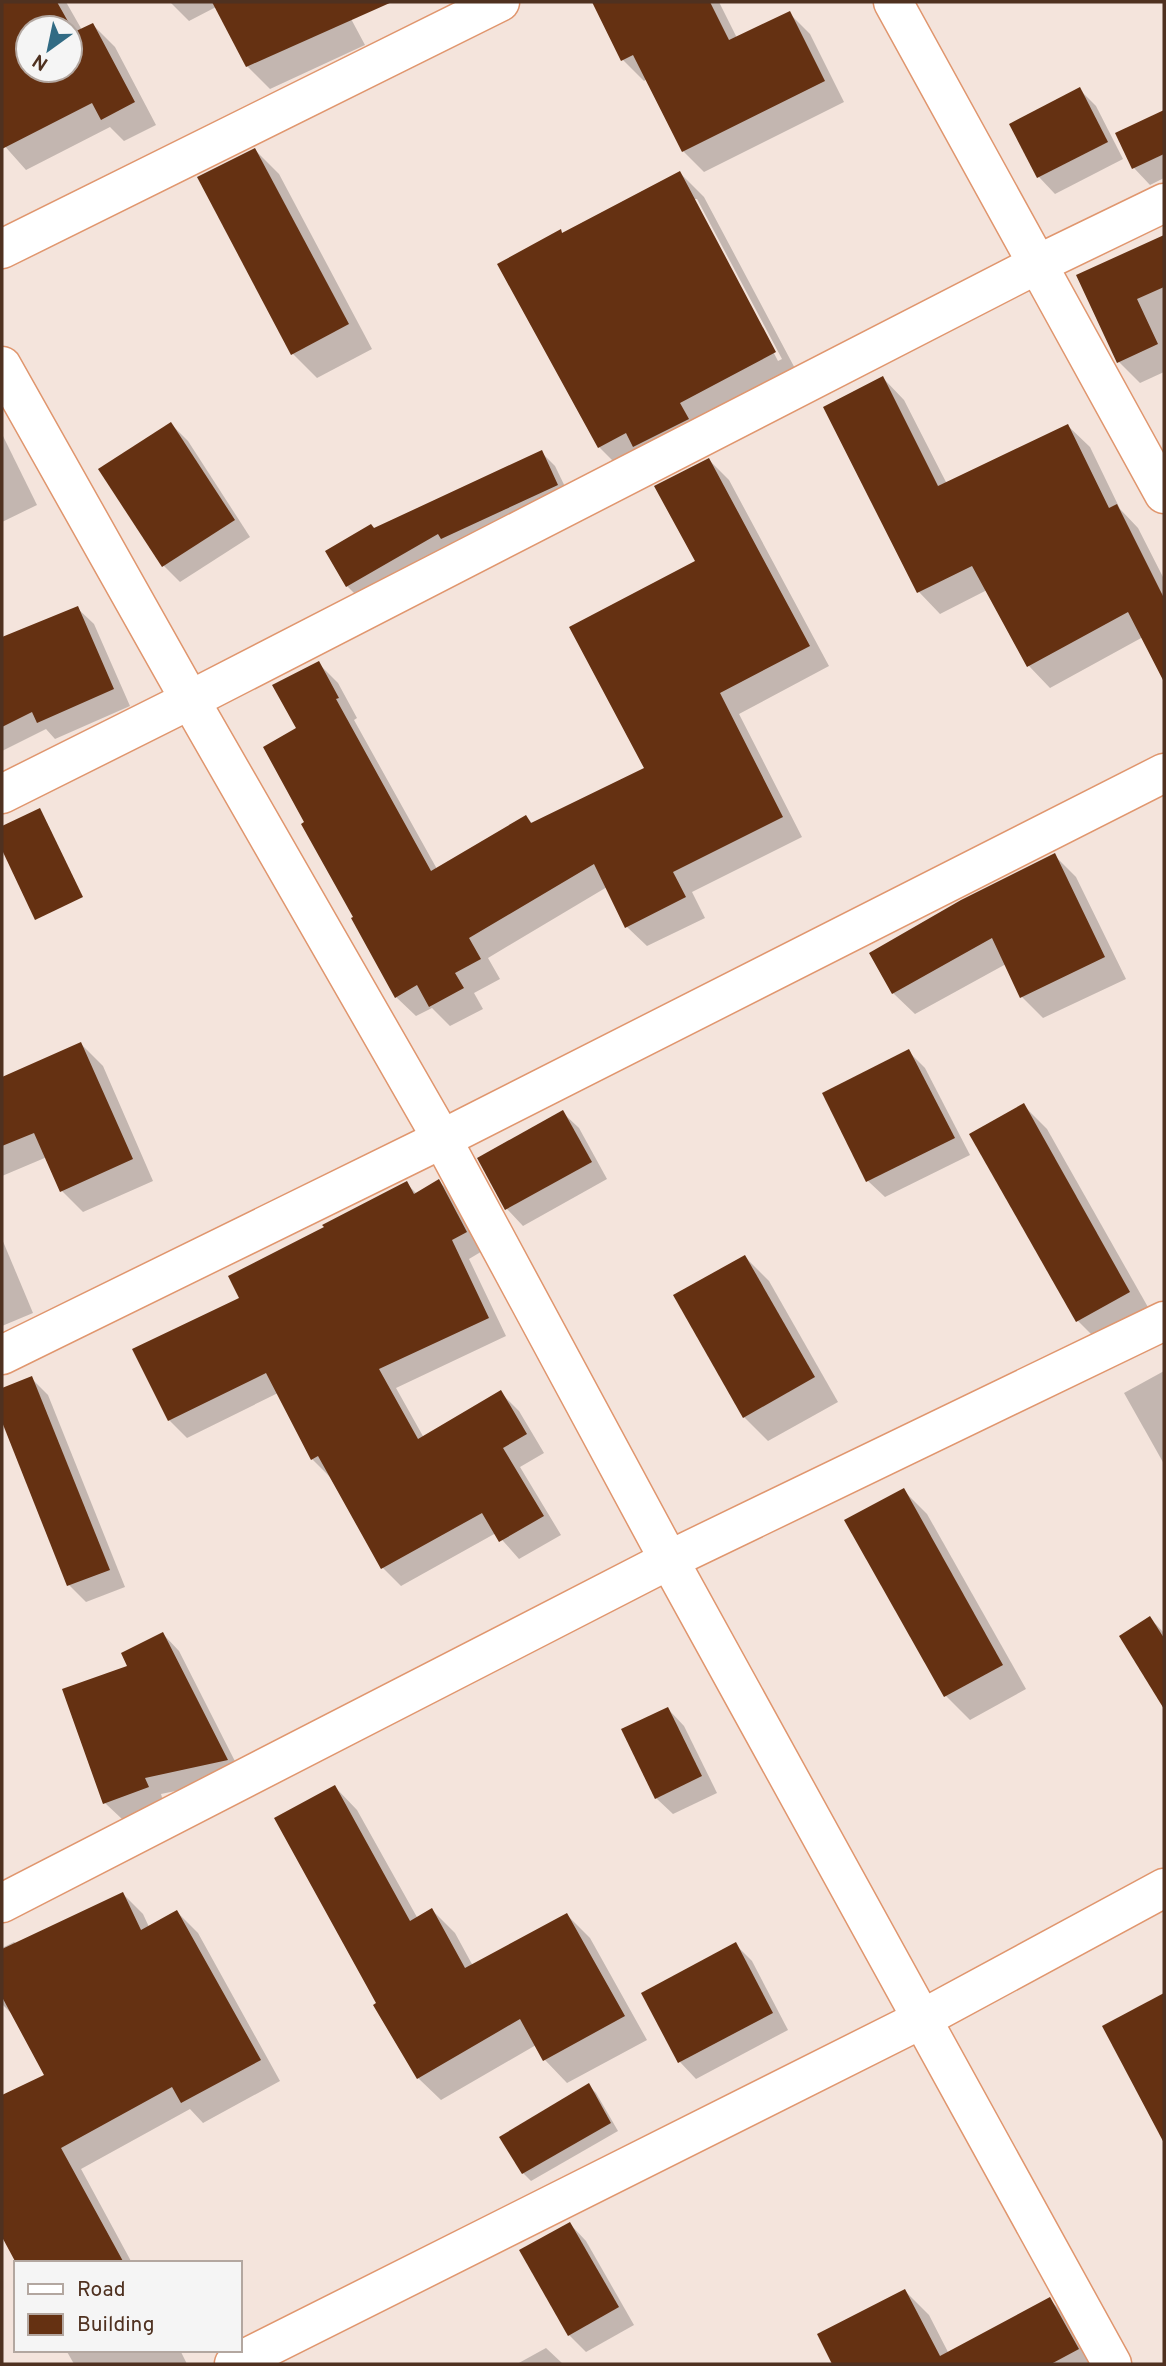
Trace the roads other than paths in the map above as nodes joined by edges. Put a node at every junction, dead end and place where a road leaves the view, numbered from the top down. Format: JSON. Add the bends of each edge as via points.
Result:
{"nodes":[{"id":1,"x":500,"y":2,"type":"edge"},
{"id":2,"x":893,"y":2,"type":"edge"},
{"id":3,"x":1164,"y":203,"type":"edge"},
{"id":4,"x":2,"y":248,"type":"edge"},
{"id":5,"x":1038,"y":264,"type":"junction"},
{"id":6,"x":2,"y":366,"type":"edge"},
{"id":7,"x":1164,"y":494,"type":"edge"},
{"id":8,"x":190,"y":700,"type":"junction"},
{"id":9,"x":1164,"y":773,"type":"edge"},
{"id":10,"x":2,"y":794,"type":"edge"},
{"id":11,"x":442,"y":1139,"type":"junction"},
{"id":12,"x":1164,"y":1321,"type":"edge"},
{"id":13,"x":2,"y":1355,"type":"edge"},
{"id":14,"x":668,"y":1560,"type":"junction"},
{"id":15,"x":1164,"y":1888,"type":"edge"},
{"id":16,"x":2,"y":1903,"type":"edge"},
{"id":17,"x":922,"y":2019,"type":"junction"},
{"id":18,"x":234,"y":2364,"type":"edge"},
{"id":19,"x":1112,"y":2364,"type":"edge"}],
"edges":[{"from":1,"to":4,"type":"street"},
{"from":2,"to":5,"type":"street"},
{"from":3,"to":5,"type":"street"},
{"from":5,"to":7,"type":"street"},
{"from":5,"to":8,"type":"street"},
{"from":6,"to":8,"type":"street"},
{"from":8,"to":10,"type":"street"},
{"from":8,"to":11,"type":"street"},
{"from":9,"to":11,"type":"street"},
{"from":11,"to":13,"type":"street"},
{"from":11,"to":14,"type":"street"},
{"from":12,"to":14,"type":"street"},
{"from":14,"to":16,"type":"street"},
{"from":14,"to":17,"type":"street"},
{"from":15,"to":17,"type":"street"},
{"from":17,"to":18,"type":"street"},
{"from":17,"to":19,"type":"street"}]}
